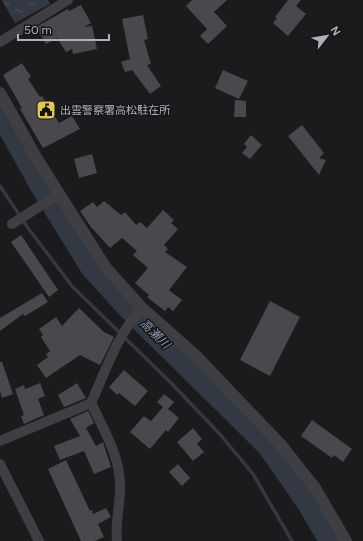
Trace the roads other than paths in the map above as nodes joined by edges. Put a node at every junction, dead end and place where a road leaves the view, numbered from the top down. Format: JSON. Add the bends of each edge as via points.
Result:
{"nodes":[{"id":1,"x":68,"y":0,"type":"edge"},
{"id":2,"x":0,"y":42,"type":"edge"},
{"id":3,"x":0,"y":93,"type":"edge"},
{"id":4,"x":59,"y":194,"type":"junction"},
{"id":5,"x":12,"y":224,"type":"dead end"},
{"id":6,"x":142,"y":308,"type":"junction"},
{"id":7,"x":91,"y":404,"type":"junction"},
{"id":8,"x":0,"y":441,"type":"edge"},
{"id":9,"x":0,"y":464,"type":"edge"},
{"id":10,"x":39,"y":541,"type":"edge"},
{"id":11,"x":117,"y":541,"type":"edge"},
{"id":12,"x":346,"y":541,"type":"edge"}],
"edges":[{"from":1,"to":2,"type":"street"},
{"from":3,"to":4,"type":"street"},
{"from":4,"to":5,"type":"street"},
{"from":4,"to":6,"type":"street","via":[[106,268]]},
{"from":6,"to":7,"type":"street","via":[[130,321],[118,341]]},
{"from":6,"to":12,"type":"street","via":[[196,356],[281,445],[315,488]]},
{"from":7,"to":8,"type":"street"},
{"from":7,"to":11,"type":"street","via":[[110,442],[119,470],[120,489],[115,527]]},
{"from":9,"to":10,"type":"street"}]}
